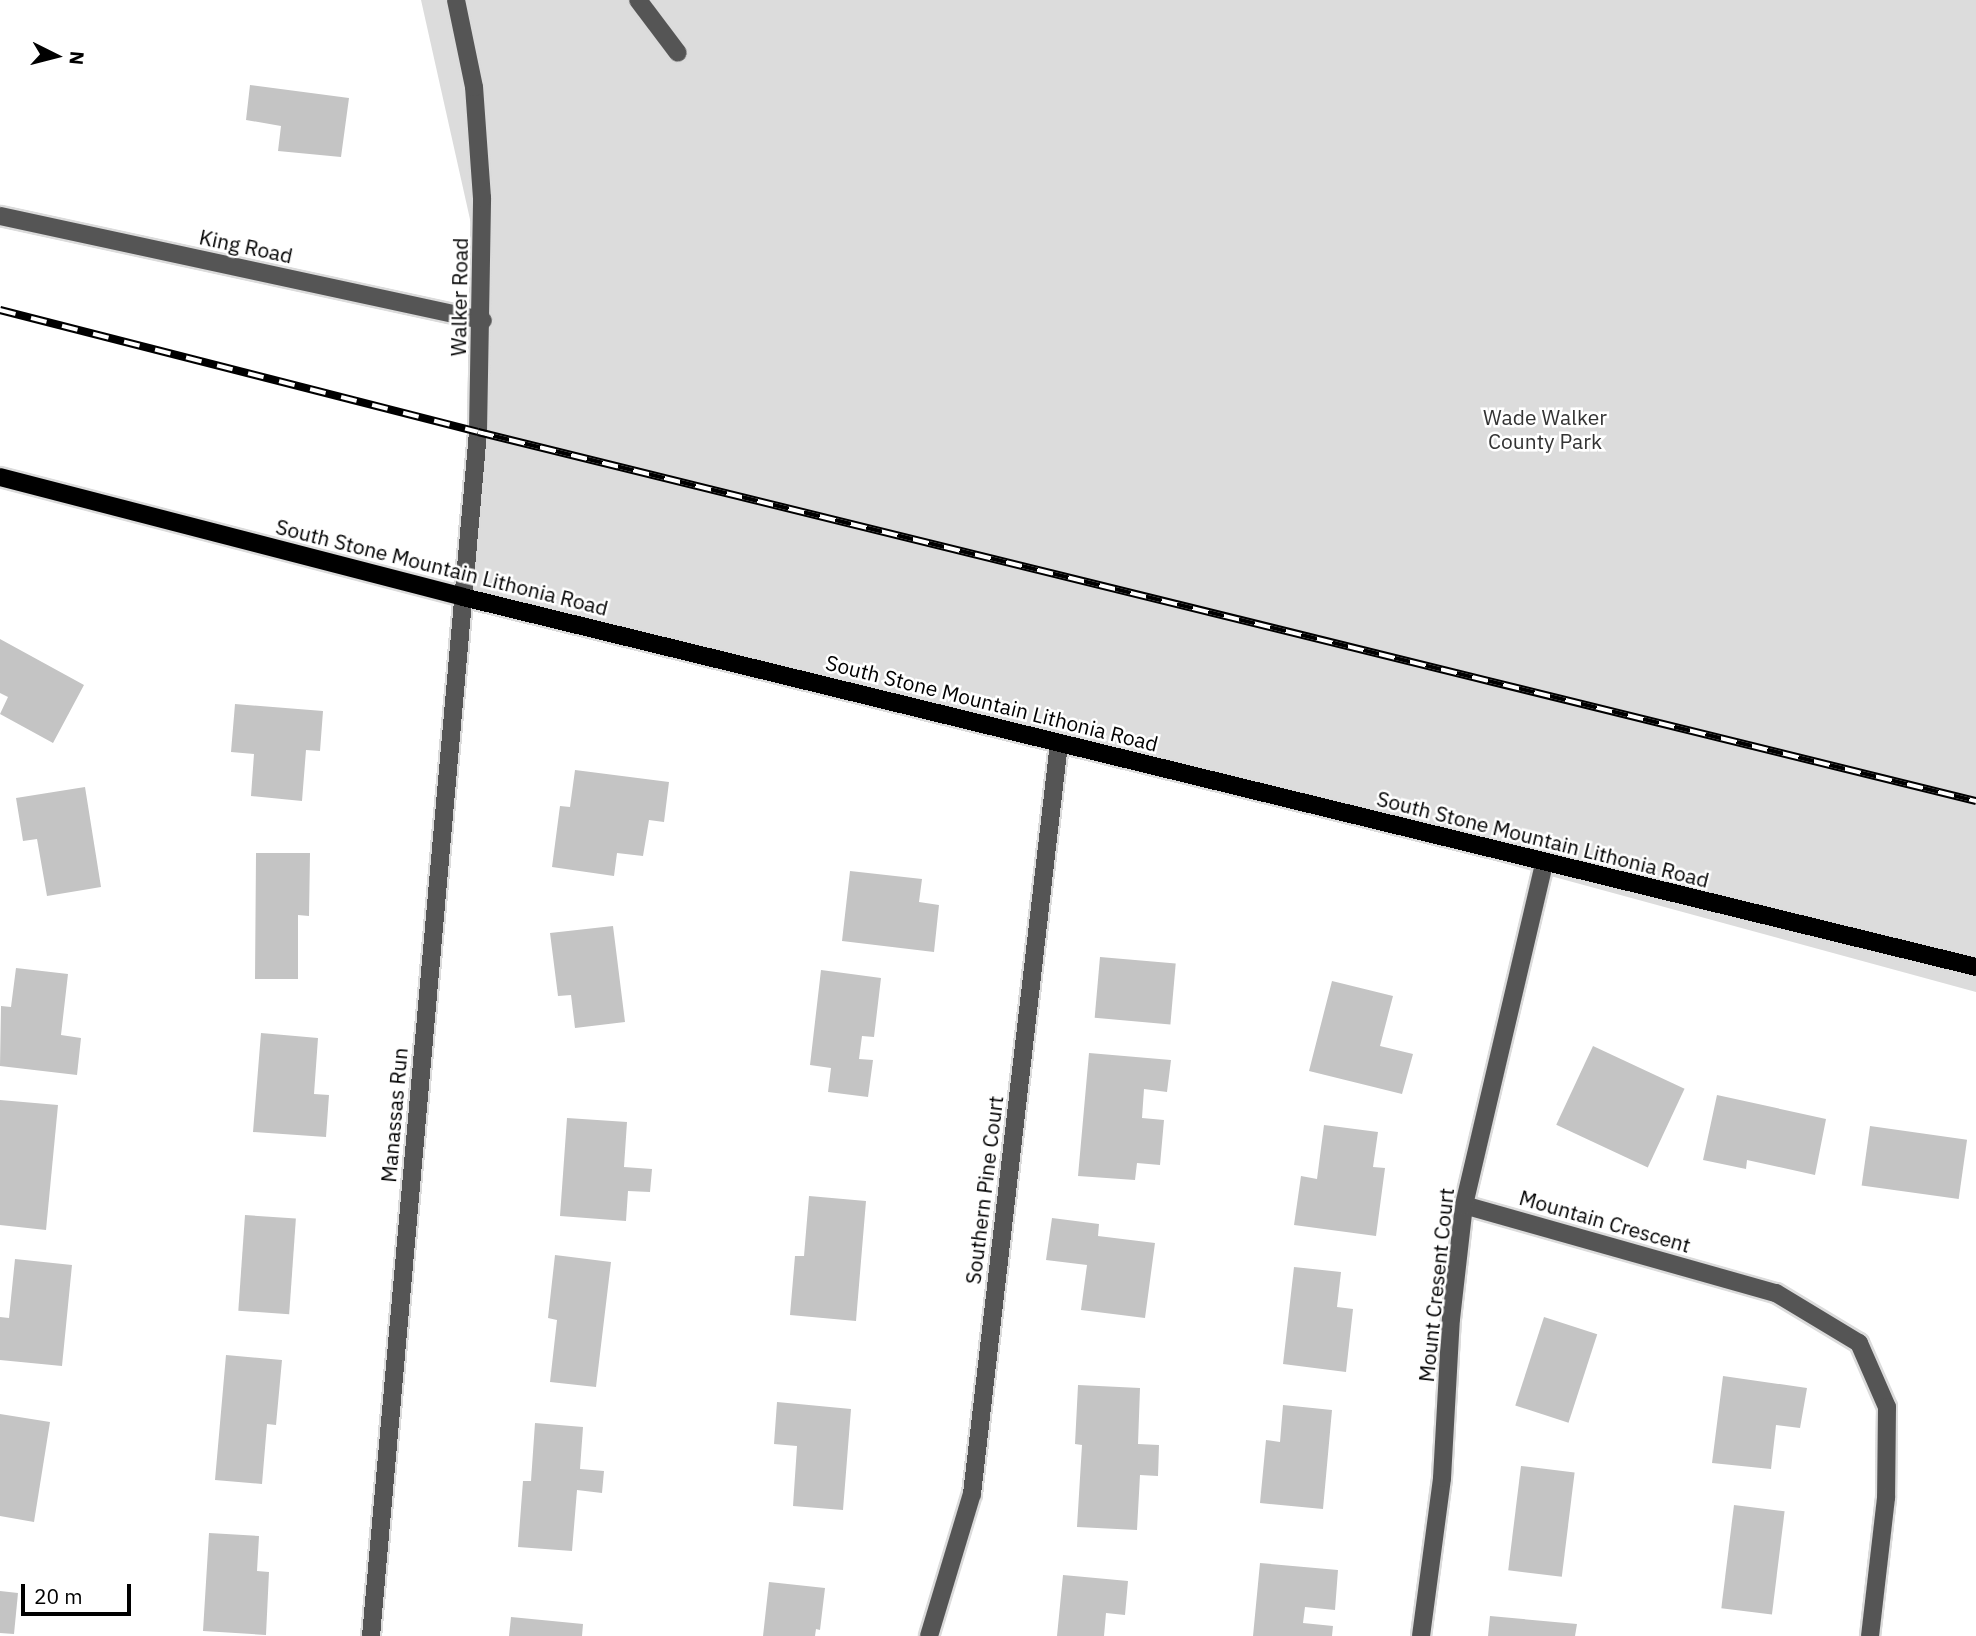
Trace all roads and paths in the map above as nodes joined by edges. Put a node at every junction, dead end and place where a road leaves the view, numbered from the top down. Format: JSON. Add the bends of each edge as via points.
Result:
{"nodes":[{"id":1,"x":456,"y":0,"type":"edge"},
{"id":2,"x":638,"y":0,"type":"edge"},
{"id":3,"x":678,"y":53,"type":"dead end"},
{"id":4,"x":0,"y":216,"type":"edge"},
{"id":5,"x":483,"y":320,"type":"junction"},
{"id":6,"x":0,"y":477,"type":"edge"},
{"id":7,"x":463,"y":597,"type":"junction"},
{"id":8,"x":1059,"y":743,"type":"junction"},
{"id":9,"x":1544,"y":863,"type":"junction"},
{"id":10,"x":1976,"y":967,"type":"edge"},
{"id":11,"x":1464,"y":1205,"type":"junction"},
{"id":12,"x":371,"y":1636,"type":"edge"},
{"id":13,"x":929,"y":1636,"type":"edge"},
{"id":14,"x":1421,"y":1636,"type":"edge"},
{"id":15,"x":1870,"y":1636,"type":"edge"}],
"edges":[{"from":1,"to":5,"type":"street","name":"Walker Road","via":[[474,87],[482,198]]},
{"from":2,"to":3,"type":"street"},
{"from":4,"to":5,"type":"street","name":"King Road"},
{"from":5,"to":7,"type":"street","name":"Walker Road"},
{"from":6,"to":7,"type":"main road","name":"South Stone Mountain Lithonia Road"},
{"from":7,"to":8,"type":"main road","name":"South Stone Mountain Lithonia Road"},
{"from":7,"to":12,"type":"street","name":"Manassas Run"},
{"from":8,"to":9,"type":"main road","name":"South Stone Mountain Lithonia Road"},
{"from":8,"to":13,"type":"street","name":"Southern Pine Court","via":[[972,1494]]},
{"from":9,"to":10,"type":"main road","name":"South Stone Mountain Lithonia Road"},
{"from":9,"to":11,"type":"street","name":"Mount Cresent Court"},
{"from":11,"to":14,"type":"street","name":"Mount Cresent Court","via":[[1451,1319],[1442,1478]]},
{"from":11,"to":15,"type":"street","name":"Mountain Crescent","via":[[1776,1293],[1859,1343],[1887,1407],[1886,1498]]}]}
